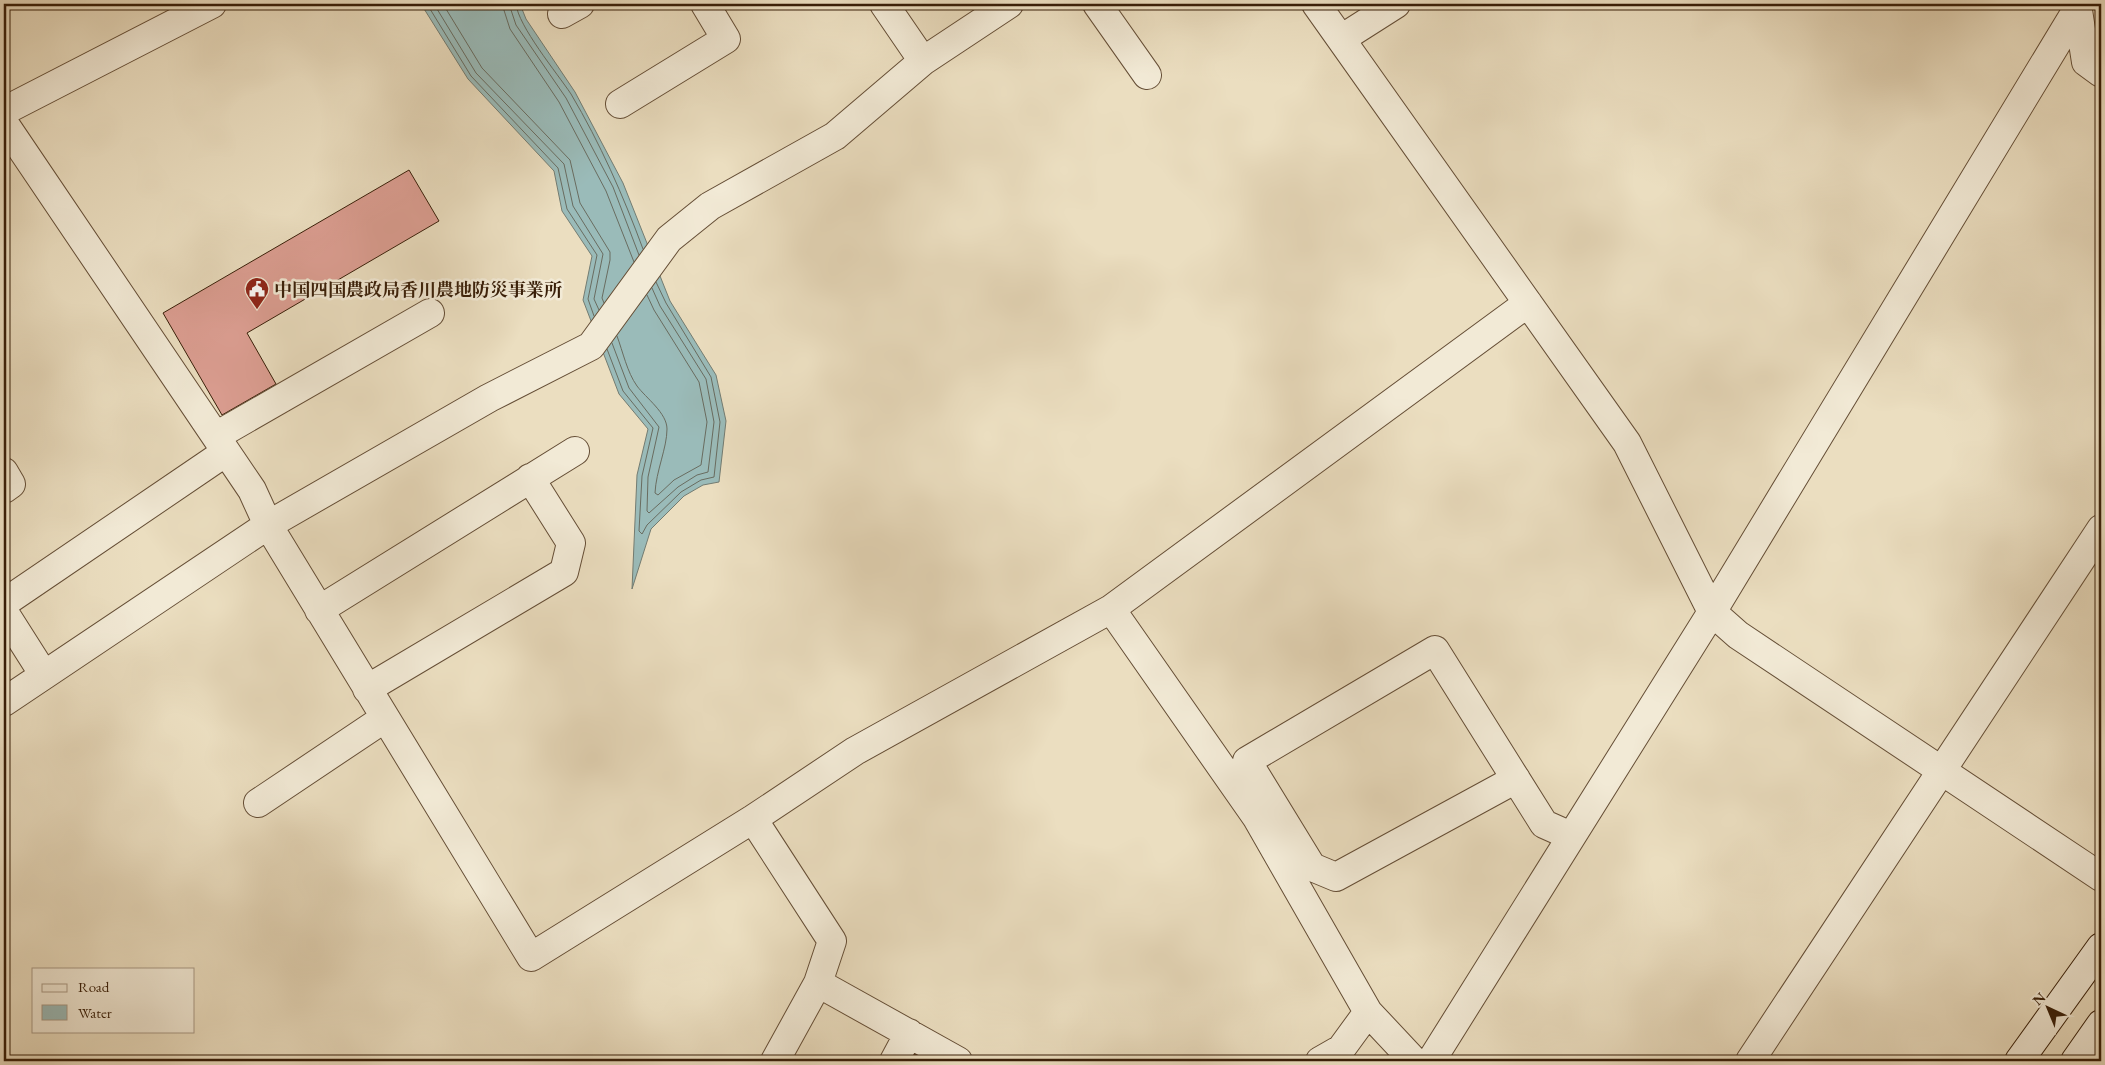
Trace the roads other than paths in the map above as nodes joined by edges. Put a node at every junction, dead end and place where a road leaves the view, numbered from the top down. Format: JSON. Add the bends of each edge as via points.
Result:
{"nodes":[{"id":1,"x":212,"y":4,"type":"edge"},
{"id":2,"x":705,"y":4,"type":"edge"},
{"id":3,"x":884,"y":4,"type":"edge"},
{"id":4,"x":1009,"y":4,"type":"edge"},
{"id":5,"x":1097,"y":4,"type":"edge"},
{"id":6,"x":1316,"y":4,"type":"edge"},
{"id":7,"x":1396,"y":4,"type":"edge"},
{"id":8,"x":2077,"y":6,"type":"edge"},
{"id":9,"x":1341,"y":39,"type":"junction"},
{"id":10,"x":923,"y":61,"type":"junction"},
{"id":11,"x":2101,"y":73,"type":"edge"},
{"id":12,"x":1147,"y":75,"type":"dead end"},
{"id":13,"x":620,"y":104,"type":"dead end"},
{"id":14,"x":4,"y":111,"type":"edge"},
{"id":15,"x":4,"y":123,"type":"edge"},
{"id":16,"x":1528,"y":303,"type":"junction"},
{"id":17,"x":430,"y":313,"type":"dead end"},
{"id":18,"x":221,"y":444,"type":"junction"},
{"id":19,"x":575,"y":451,"type":"dead end"},
{"id":20,"x":4,"y":472,"type":"edge"},
{"id":21,"x":530,"y":478,"type":"junction"},
{"id":22,"x":4,"y":488,"type":"edge"},
{"id":23,"x":268,"y":526,"type":"junction"},
{"id":24,"x":2101,"y":529,"type":"edge"},
{"id":25,"x":4,"y":603,"type":"edge"},
{"id":26,"x":1112,"y":609,"type":"junction"},
{"id":27,"x":319,"y":610,"type":"junction"},
{"id":28,"x":4,"y":612,"type":"edge"},
{"id":29,"x":1712,"y":612,"type":"junction"},
{"id":30,"x":44,"y":675,"type":"junction"},
{"id":31,"x":367,"y":689,"type":"junction"},
{"id":32,"x":4,"y":702,"type":"edge"},
{"id":33,"x":385,"y":718,"type":"junction"},
{"id":34,"x":1942,"y":772,"type":"junction"},
{"id":35,"x":1516,"y":780,"type":"junction"},
{"id":36,"x":258,"y":803,"type":"dead end"},
{"id":37,"x":753,"y":819,"type":"junction"},
{"id":38,"x":1571,"y":836,"type":"junction"},
{"id":39,"x":2101,"y":877,"type":"edge"},
{"id":40,"x":2101,"y":947,"type":"edge"},
{"id":41,"x":818,"y":983,"type":"junction"},
{"id":42,"x":1368,"y":1012,"type":"junction"},
{"id":43,"x":2101,"y":1024,"type":"edge"},
{"id":44,"x":909,"y":1034,"type":"junction"},
{"id":45,"x":775,"y":1061,"type":"edge"},
{"id":46,"x":894,"y":1061,"type":"edge"},
{"id":47,"x":958,"y":1061,"type":"edge"},
{"id":48,"x":1320,"y":1061,"type":"edge"},
{"id":49,"x":1414,"y":1061,"type":"edge"},
{"id":50,"x":1431,"y":1061,"type":"edge"},
{"id":51,"x":1750,"y":1061,"type":"edge"},
{"id":52,"x":2019,"y":1061,"type":"edge"},
{"id":53,"x":2075,"y":1061,"type":"edge"}],
"edges":[{"from":1,"to":14,"type":"street"},
{"from":2,"to":13,"type":"street","via":[[726,39]]},
{"from":3,"to":10,"type":"street"},
{"from":4,"to":10,"type":"street"},
{"from":5,"to":12,"type":"street"},
{"from":6,"to":9,"type":"street"},
{"from":7,"to":9,"type":"street"},
{"from":8,"to":11,"type":"street","via":[[2086,62]]},
{"from":8,"to":29,"type":"street"},
{"from":9,"to":16,"type":"street"},
{"from":10,"to":23,"type":"street","via":[[835,136],[710,206],[669,239],[591,346],[489,398]]},
{"from":15,"to":18,"type":"street"},
{"from":16,"to":26,"type":"street"},
{"from":16,"to":29,"type":"street","via":[[1627,443]]},
{"from":17,"to":18,"type":"street"},
{"from":18,"to":23,"type":"street","via":[[252,490]]},
{"from":18,"to":25,"type":"street"},
{"from":19,"to":21,"type":"street"},
{"from":20,"to":22,"type":"street","via":[[11,484]]},
{"from":21,"to":27,"type":"street"},
{"from":21,"to":31,"type":"street","via":[[571,543],[564,572]]},
{"from":23,"to":27,"type":"street"},
{"from":23,"to":30,"type":"street"},
{"from":24,"to":34,"type":"street"},
{"from":26,"to":37,"type":"street","via":[[855,751]]},
{"from":26,"to":42,"type":"street","via":[[1257,818]]},
{"from":27,"to":31,"type":"street"},
{"from":28,"to":30,"type":"street"},
{"from":29,"to":34,"type":"street","via":[[1738,636]]},
{"from":29,"to":38,"type":"street"},
{"from":30,"to":32,"type":"street"},
{"from":31,"to":33,"type":"street"},
{"from":33,"to":36,"type":"street"},
{"from":33,"to":37,"type":"street","via":[[531,957]]},
{"from":34,"to":39,"type":"street"},
{"from":34,"to":51,"type":"street"},
{"from":35,"to":35,"type":"street","via":[[1435,650],[1247,761],[1312,867],[1336,877]]},
{"from":35,"to":38,"type":"street","via":[[1544,824]]},
{"from":37,"to":41,"type":"street","via":[[832,941]]},
{"from":38,"to":50,"type":"street"},
{"from":40,"to":52,"type":"street"},
{"from":41,"to":44,"type":"street"},
{"from":41,"to":45,"type":"street"},
{"from":42,"to":48,"type":"street","via":[[1341,1049]]},
{"from":42,"to":49,"type":"street"},
{"from":43,"to":53,"type":"street"},
{"from":44,"to":46,"type":"street"},
{"from":44,"to":47,"type":"street"}]}
